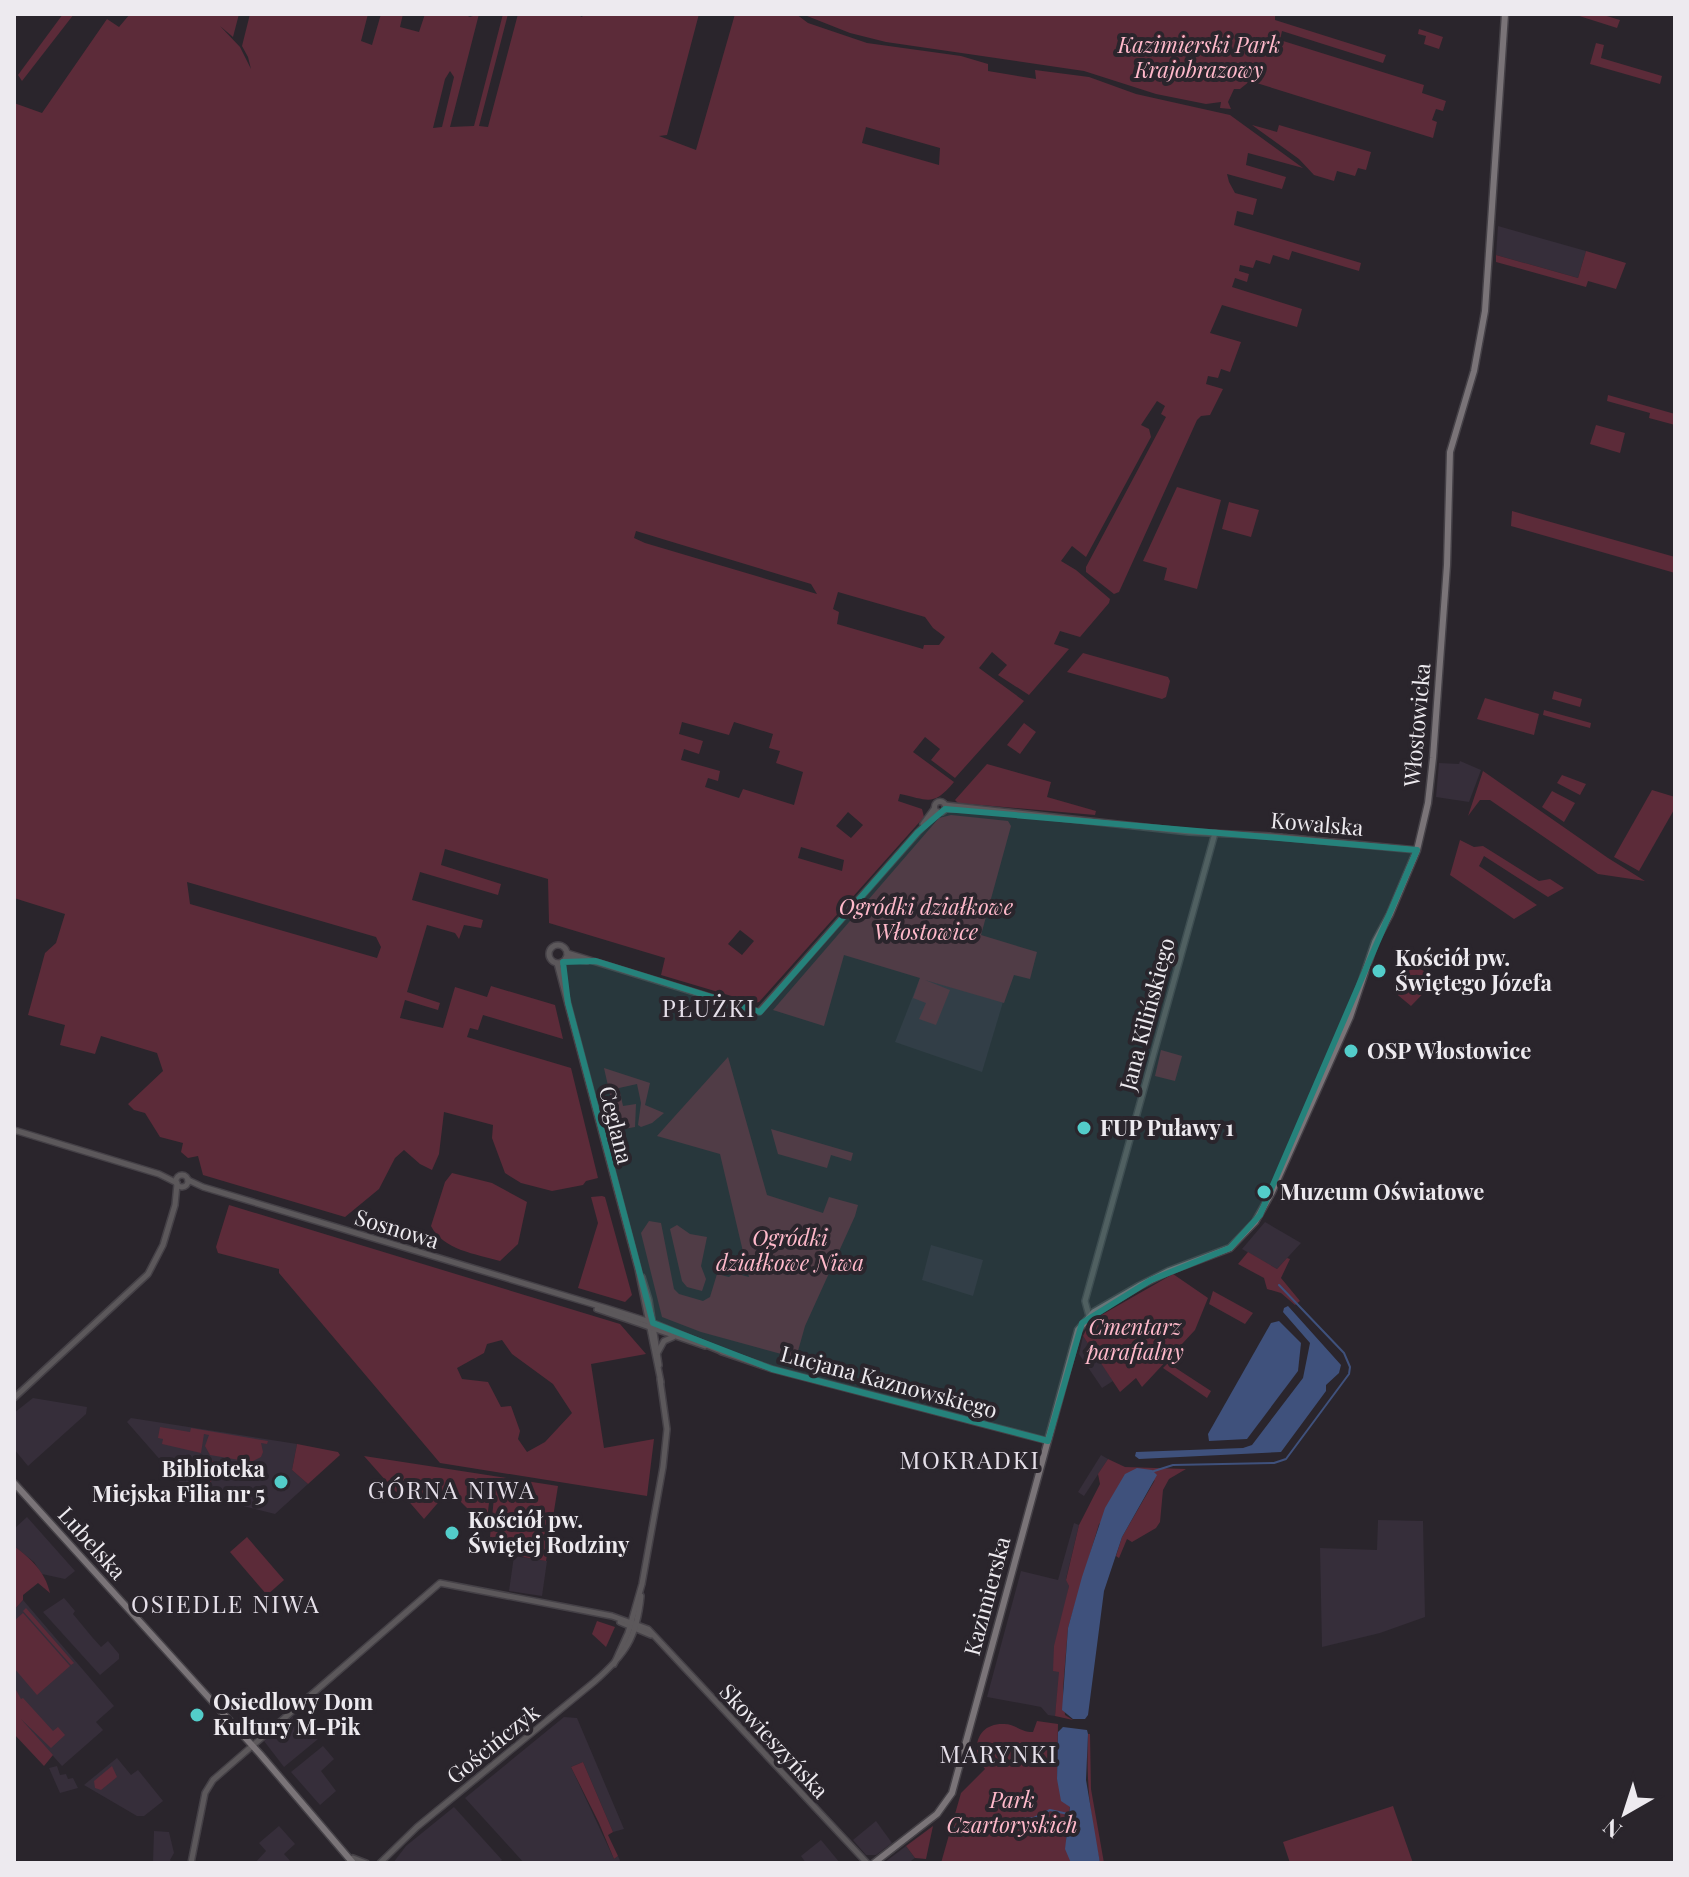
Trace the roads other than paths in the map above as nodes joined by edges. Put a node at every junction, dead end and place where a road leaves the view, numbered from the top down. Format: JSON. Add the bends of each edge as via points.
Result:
{"nodes":[{"id":1,"x":1505,"y":14,"type":"edge"},
{"id":2,"x":951,"y":798,"type":"dead end"},
{"id":3,"x":954,"y":805,"type":"junction"},
{"id":4,"x":925,"y":806,"type":"dead end"},
{"id":5,"x":941,"y":809,"type":"junction"},
{"id":6,"x":970,"y":809,"type":"junction"},
{"id":7,"x":929,"y":815,"type":"junction"},
{"id":8,"x":918,"y":832,"type":"junction"},
{"id":9,"x":1215,"y":833,"type":"junction"},
{"id":10,"x":1417,"y":850,"type":"junction"},
{"id":11,"x":14,"y":1130,"type":"edge"},
{"id":12,"x":182,"y":1182,"type":"junction"},
{"id":13,"x":638,"y":1269,"type":"junction"},
{"id":14,"x":581,"y":1302,"type":"junction"},
{"id":15,"x":644,"y":1305,"type":"junction"},
{"id":16,"x":1092,"y":1314,"type":"junction"},
{"id":17,"x":634,"y":1317,"type":"junction"},
{"id":18,"x":651,"y":1326,"type":"junction"},
{"id":19,"x":674,"y":1336,"type":"junction"},
{"id":20,"x":723,"y":1352,"type":"junction"},
{"id":21,"x":658,"y":1353,"type":"junction"},
{"id":22,"x":661,"y":1382,"type":"junction"},
{"id":23,"x":14,"y":1398,"type":"edge"},
{"id":24,"x":1048,"y":1441,"type":"junction"},
{"id":25,"x":14,"y":1483,"type":"edge"},
{"id":26,"x":634,"y":1625,"type":"junction"},
{"id":27,"x":252,"y":1745,"type":"junction"},
{"id":28,"x":355,"y":1861,"type":"edge"},
{"id":29,"x":382,"y":1862,"type":"edge"},
{"id":30,"x":191,"y":1863,"type":"edge"},
{"id":31,"x":366,"y":1863,"type":"edge"},
{"id":32,"x":867,"y":1863,"type":"edge"},
{"id":33,"x":874,"y":1863,"type":"edge"}],
"edges":[{"from":1,"to":10,"type":"main road","name":"Włostowicka","via":[[1485,311],[1450,452],[1433,758]]},
{"from":2,"to":3,"type":"street"},
{"from":3,"to":5,"type":"street"},
{"from":3,"to":6,"type":"street"},
{"from":4,"to":7,"type":"street"},
{"from":5,"to":6,"type":"street"},
{"from":5,"to":7,"type":"street"},
{"from":5,"to":8,"type":"street"},
{"from":6,"to":9,"type":"street","name":"Kowalska"},
{"from":7,"to":8,"type":"street"},
{"from":8,"to":13,"type":"street","name":"Ceglana","via":[[759,1012],[596,961],[563,959],[564,988]]},
{"from":9,"to":10,"type":"street","name":"Kowalska"},
{"from":9,"to":16,"type":"street","name":"Jana Kilińskiego","via":[[1087,1297]]},
{"from":10,"to":16,"type":"main road","name":"Włostowicka","via":[[1375,942],[1350,1017],[1255,1222],[1223,1251],[1161,1275]]},
{"from":11,"to":12,"type":"street","name":"Sosnowa"},
{"from":12,"to":14,"type":"street","name":"Sosnowa"},
{"from":12,"to":23,"type":"street","via":[[160,1254],[148,1274]]},
{"from":13,"to":15,"type":"street","name":"Ceglana"},
{"from":13,"to":18,"type":"street","name":"Ceglana"},
{"from":14,"to":17,"type":"street","name":"Sosnowa"},
{"from":14,"to":18,"type":"street","name":"Sosnowa"},
{"from":15,"to":17,"type":"street"},
{"from":15,"to":18,"type":"street","name":"Ceglana"},
{"from":16,"to":24,"type":"main road","name":"Kazimierska","via":[[1076,1335]]},
{"from":17,"to":18,"type":"street","name":"Sosnowa"},
{"from":18,"to":19,"type":"street","name":"Lucjana Kaznowskiego"},
{"from":18,"to":20,"type":"street","name":"Lucjana Kaznowskiego"},
{"from":18,"to":21,"type":"street"},
{"from":18,"to":22,"type":"street"},
{"from":19,"to":20,"type":"street","name":"Lucjana Kaznowskiego"},
{"from":19,"to":21,"type":"street"},
{"from":20,"to":24,"type":"street","name":"Lucjana Kaznowskiego"},
{"from":21,"to":22,"type":"street"},
{"from":22,"to":26,"type":"street","via":[[665,1454]]},
{"from":24,"to":33,"type":"main road","name":"Kazimierska","via":[[952,1793],[937,1814]]},
{"from":25,"to":27,"type":"main road","name":"Lubelska"},
{"from":26,"to":27,"type":"street","name":"Skowieszyńska","via":[[440,1583]]},
{"from":26,"to":29,"type":"street","name":"Gościńczyk","via":[[625,1652],[614,1664]]},
{"from":26,"to":32,"type":"street","name":"Skowieszyńska","via":[[658,1640]]},
{"from":27,"to":28,"type":"main road","name":"Lubelska"},
{"from":27,"to":30,"type":"street","via":[[207,1787]]},
{"from":28,"to":31,"type":"street"}]}
